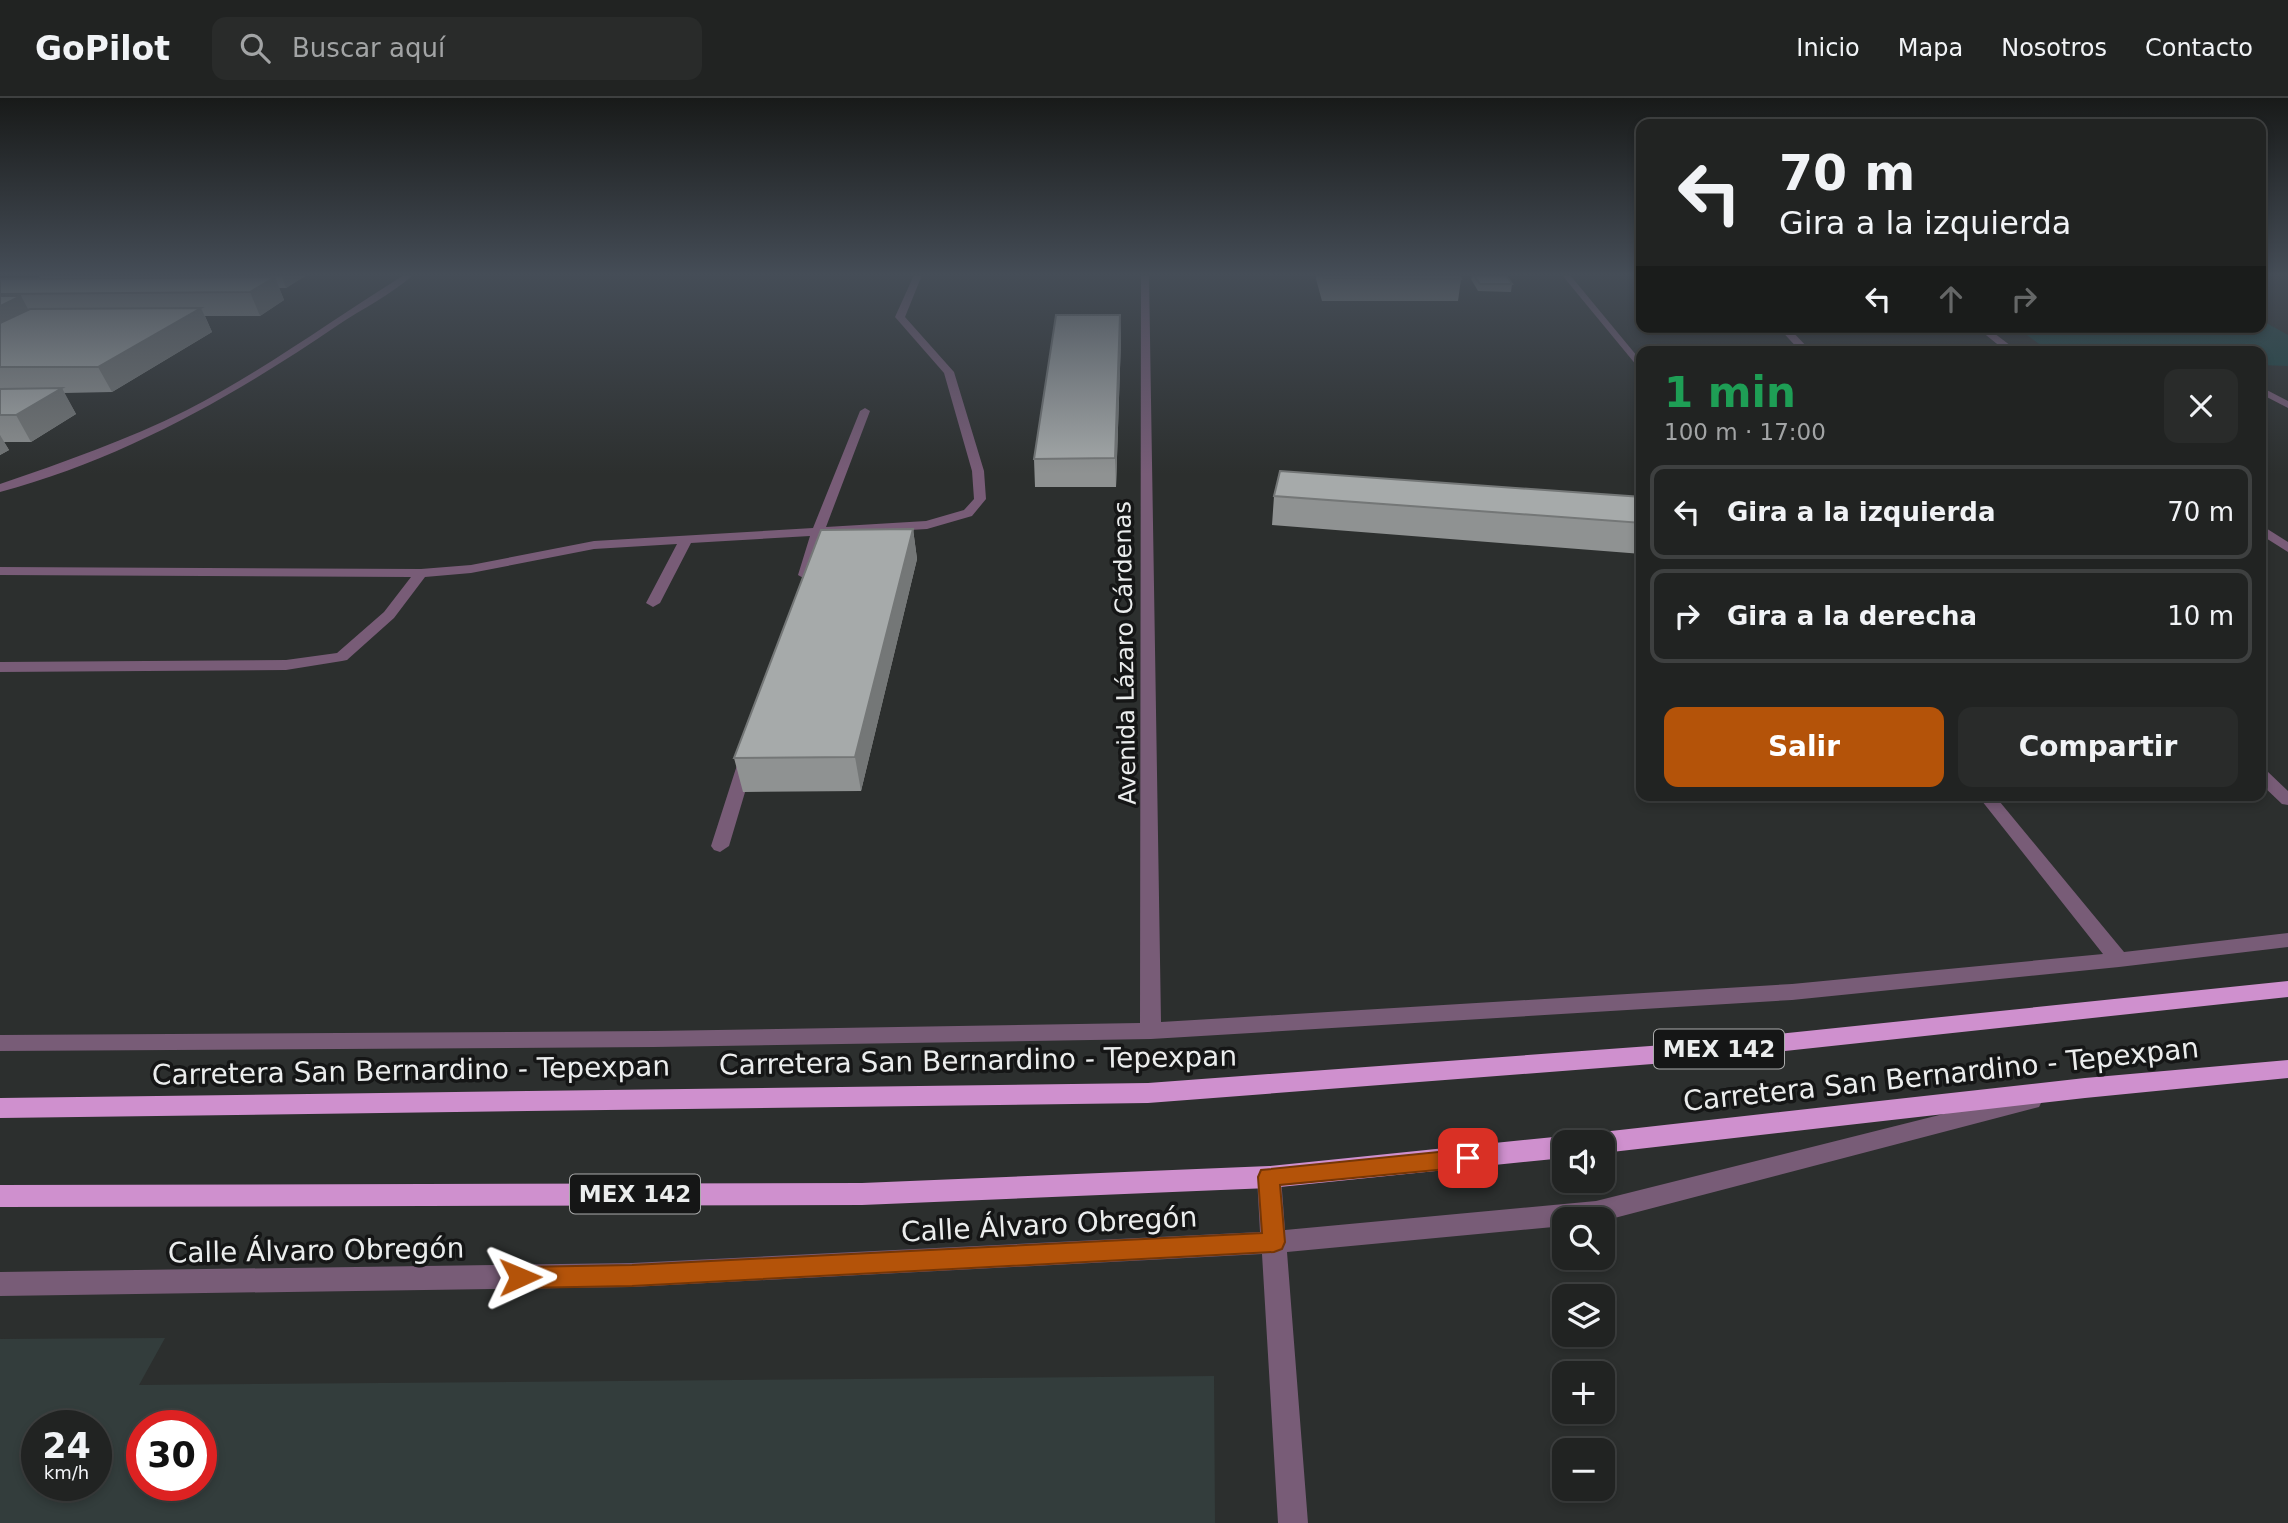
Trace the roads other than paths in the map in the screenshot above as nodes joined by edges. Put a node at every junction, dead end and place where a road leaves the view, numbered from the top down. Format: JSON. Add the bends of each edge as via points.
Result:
{"nodes":[{"id":1,"x":306,"y":342,"type":"edge"},
{"id":2,"x":922,"y":342,"type":"edge"},
{"id":3,"x":1145,"y":342,"type":"edge"},
{"id":4,"x":1620,"y":342,"type":"edge"},
{"id":5,"x":1636,"y":362,"type":"edge"},
{"id":6,"x":2266,"y":393,"type":"edge"},
{"id":7,"x":2288,"y":405,"type":"edge"},
{"id":8,"x":865,"y":411,"type":"dead end"},
{"id":9,"x":0,"y":488,"type":"edge"},
{"id":10,"x":818,"y":532,"type":"junction"},
{"id":11,"x":2266,"y":533,"type":"edge"},
{"id":12,"x":686,"y":540,"type":"junction"},
{"id":13,"x":2288,"y":548,"type":"edge"},
{"id":14,"x":0,"y":571,"type":"edge"},
{"id":15,"x":421,"y":573,"type":"junction"},
{"id":16,"x":801,"y":589,"type":"edge"},
{"id":17,"x":653,"y":603,"type":"dead end"},
{"id":18,"x":0,"y":667,"type":"edge"},
{"id":19,"x":753,"y":743,"type":"edge"},
{"id":20,"x":2266,"y":780,"type":"edge"},
{"id":21,"x":2288,"y":800,"type":"edge"},
{"id":22,"x":1990,"y":801,"type":"edge"},
{"id":23,"x":720,"y":846,"type":"dead end"},
{"id":24,"x":2288,"y":940,"type":"edge"},
{"id":25,"x":2119,"y":960,"type":"junction"},
{"id":26,"x":2288,"y":989,"type":"edge"},
{"id":27,"x":1151,"y":1031,"type":"junction"},
{"id":28,"x":0,"y":1043,"type":"edge"},
{"id":29,"x":2288,"y":1069,"type":"edge"},
{"id":30,"x":2085,"y":1088,"type":"junction"},
{"id":31,"x":0,"y":1108,"type":"edge"},
{"id":32,"x":1615,"y":1142,"type":"edge"},
{"id":33,"x":1552,"y":1148,"type":"edge"},
{"id":34,"x":1269,"y":1177,"type":"junction"},
{"id":35,"x":0,"y":1196,"type":"edge"},
{"id":36,"x":1274,"y":1242,"type":"junction"},
{"id":37,"x":0,"y":1283,"type":"edge"},
{"id":38,"x":1293,"y":1523,"type":"edge"}],
"edges":[{"from":1,"to":9,"type":"street","via":[[192,411],[94,456]]},
{"from":2,"to":10,"type":"street","via":[[949,372],[978,471],[981,499],[968,513],[927,525]]},
{"from":3,"to":27,"type":"street","name":"Avenida Lázaro Cárdenas"},
{"from":4,"to":5,"type":"street"},
{"from":6,"to":7,"type":"street"},
{"from":8,"to":10,"type":"street"},
{"from":10,"to":12,"type":"street"},
{"from":10,"to":16,"type":"street"},
{"from":11,"to":13,"type":"street"},
{"from":12,"to":15,"type":"street","via":[[594,545],[471,569]]},
{"from":12,"to":17,"type":"street"},
{"from":14,"to":15,"type":"street"},
{"from":15,"to":18,"type":"street","via":[[389,615],[342,657],[286,666]]},
{"from":19,"to":23,"type":"street"},
{"from":20,"to":21,"type":"street"},
{"from":22,"to":25,"type":"street"},
{"from":24,"to":25,"type":"street"},
{"from":25,"to":27,"type":"street","via":[[1792,992]]},
{"from":26,"to":31,"type":"highway","name":"Carretera San Bernardino - Tepexpan","number":"MEX 142","via":[[1691,1052],[1148,1093]]},
{"from":27,"to":28,"type":"street"},
{"from":29,"to":30,"type":"highway","name":"Carretera San Bernardino - Tepexpan"},
{"from":30,"to":32,"type":"highway","name":"Carretera San Bernardino - Tepexpan"},
{"from":30,"to":36,"type":"street","name":"Calle Álvaro Obregón","via":[[1596,1212]]},
{"from":33,"to":34,"type":"highway","number":"MEX 142"},
{"from":34,"to":35,"type":"highway","number":"MEX 142","via":[[862,1194]]},
{"from":34,"to":36,"type":"street"},
{"from":36,"to":37,"type":"street","name":"Calle Álvaro Obregón","via":[[632,1275]]},
{"from":36,"to":38,"type":"street"}]}
